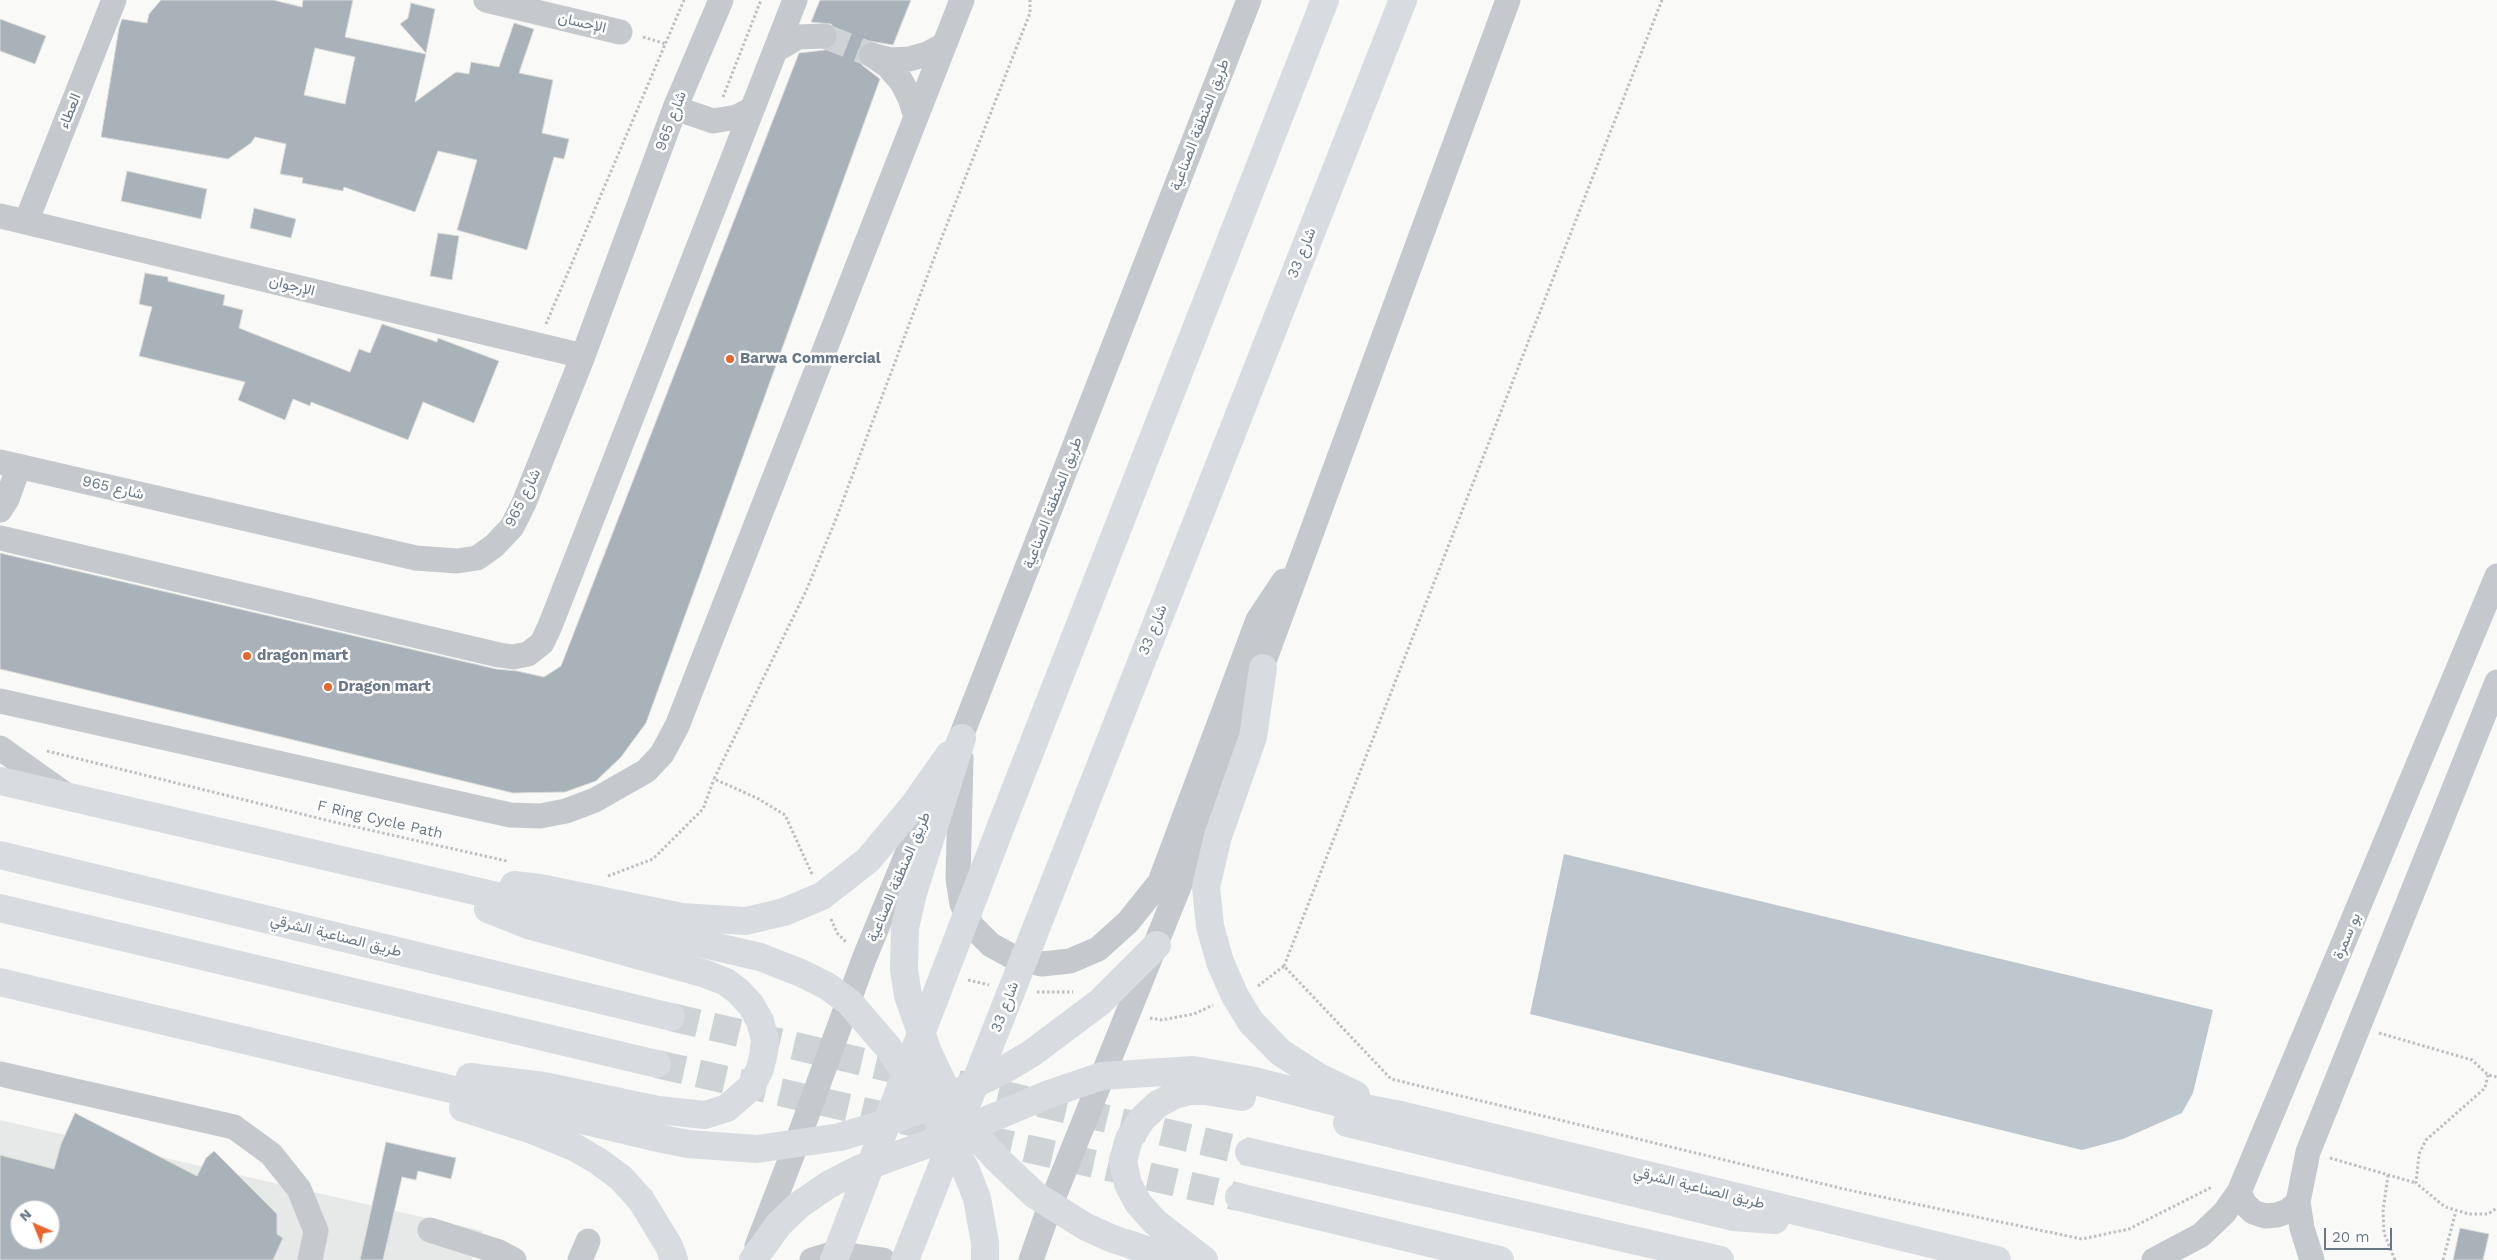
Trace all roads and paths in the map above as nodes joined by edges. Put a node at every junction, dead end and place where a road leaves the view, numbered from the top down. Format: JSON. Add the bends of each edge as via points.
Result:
{"nodes":[{"id":1,"x":114,"y":0,"type":"edge"},
{"id":2,"x":486,"y":0,"type":"edge"},
{"id":3,"x":684,"y":0,"type":"edge"},
{"id":4,"x":721,"y":0,"type":"edge"},
{"id":5,"x":761,"y":0,"type":"edge"},
{"id":6,"x":795,"y":0,"type":"edge"},
{"id":7,"x":962,"y":0,"type":"edge"},
{"id":8,"x":1030,"y":0,"type":"edge"},
{"id":9,"x":1249,"y":0,"type":"edge"},
{"id":10,"x":1325,"y":0,"type":"edge"},
{"id":11,"x":1402,"y":0,"type":"edge"},
{"id":12,"x":1508,"y":0,"type":"edge"},
{"id":13,"x":1662,"y":0,"type":"edge"},
{"id":14,"x":620,"y":32,"type":"dead end"},
{"id":15,"x":944,"y":46,"type":"junction"},
{"id":16,"x":776,"y":50,"type":"junction"},
{"id":17,"x":675,"y":108,"type":"junction"},
{"id":18,"x":752,"y":109,"type":"junction"},
{"id":19,"x":916,"y":116,"type":"junction"},
{"id":20,"x":713,"y":121,"type":"junction"},
{"id":21,"x":0,"y":216,"type":"edge"},
{"id":22,"x":26,"y":222,"type":"junction"},
{"id":23,"x":537,"y":346,"type":"junction"},
{"id":24,"x":583,"y":356,"type":"junction"},
{"id":25,"x":10,"y":464,"type":"edge"},
{"id":26,"x":0,"y":510,"type":"edge"},
{"id":27,"x":0,"y":538,"type":"edge"},
{"id":28,"x":1304,"y":550,"type":"junction"},
{"id":29,"x":2497,"y":576,"type":"edge"},
{"id":30,"x":1263,"y":668,"type":"junction"},
{"id":31,"x":2497,"y":682,"type":"edge"},
{"id":32,"x":0,"y":701,"type":"edge"},
{"id":33,"x":962,"y":738,"type":"junction"},
{"id":34,"x":0,"y":748,"type":"edge"},
{"id":35,"x":40,"y":750,"type":"dead end"},
{"id":36,"x":714,"y":779,"type":"junction"},
{"id":37,"x":0,"y":781,"type":"edge"},
{"id":38,"x":72,"y":799,"type":"junction"},
{"id":39,"x":0,"y":855,"type":"edge"},
{"id":40,"x":515,"y":863,"type":"dead end"},
{"id":41,"x":400,"y":875,"type":"junction"},
{"id":42,"x":604,"y":878,"type":"dead end"},
{"id":43,"x":822,"y":896,"type":"junction"},
{"id":44,"x":0,"y":908,"type":"edge"},
{"id":45,"x":1157,"y":945,"type":"junction"},
{"id":46,"x":864,"y":960,"type":"junction"},
{"id":47,"x":1284,"y":966,"type":"junction"},
{"id":48,"x":961,"y":978,"type":"dead end"},
{"id":49,"x":0,"y":982,"type":"edge"},
{"id":50,"x":998,"y":987,"type":"dead end"},
{"id":51,"x":1031,"y":992,"type":"dead end"},
{"id":52,"x":1235,"y":996,"type":"junction"},
{"id":53,"x":849,"y":1002,"type":"junction"},
{"id":54,"x":1100,"y":1002,"type":"junction"},
{"id":55,"x":1129,"y":1013,"type":"junction"},
{"id":56,"x":672,"y":1017,"type":"tunnel mouth"},
{"id":57,"x":2357,"y":1026,"type":"junction"},
{"id":58,"x":344,"y":1062,"type":"junction"},
{"id":59,"x":657,"y":1064,"type":"tunnel mouth"},
{"id":60,"x":0,"y":1074,"type":"edge"},
{"id":61,"x":2488,"y":1075,"type":"junction"},
{"id":62,"x":1102,"y":1076,"type":"junction"},
{"id":63,"x":2497,"y":1077,"type":"edge"},
{"id":64,"x":939,"y":1101,"type":"junction"},
{"id":65,"x":1401,"y":1115,"type":"junction"},
{"id":66,"x":958,"y":1132,"type":"junction"},
{"id":67,"x":796,"y":1145,"type":"junction"},
{"id":68,"x":1249,"y":1152,"type":"tunnel mouth"},
{"id":69,"x":2308,"y":1152,"type":"junction"},
{"id":70,"x":2388,"y":1175,"type":"junction"},
{"id":71,"x":2416,"y":1183,"type":"junction"},
{"id":72,"x":2227,"y":1189,"type":"junction"},
{"id":73,"x":1239,"y":1197,"type":"tunnel mouth"},
{"id":74,"x":2298,"y":1202,"type":"junction"},
{"id":75,"x":1050,"y":1206,"type":"junction"},
{"id":76,"x":2497,"y":1208,"type":"edge"},
{"id":77,"x":2456,"y":1211,"type":"junction"},
{"id":78,"x":1856,"y":1226,"type":"junction"},
{"id":79,"x":430,"y":1230,"type":"dead end"},
{"id":80,"x":504,"y":1258,"type":"edge"},
{"id":81,"x":310,"y":1260,"type":"edge"},
{"id":82,"x":674,"y":1260,"type":"edge"},
{"id":83,"x":752,"y":1260,"type":"edge"},
{"id":84,"x":812,"y":1260,"type":"edge"},
{"id":85,"x":834,"y":1260,"type":"edge"},
{"id":86,"x":883,"y":1260,"type":"edge"},
{"id":87,"x":905,"y":1260,"type":"edge"},
{"id":88,"x":985,"y":1260,"type":"edge"},
{"id":89,"x":1031,"y":1260,"type":"edge"},
{"id":90,"x":1178,"y":1260,"type":"edge"},
{"id":91,"x":1204,"y":1260,"type":"edge"},
{"id":92,"x":1500,"y":1260,"type":"edge"},
{"id":93,"x":1720,"y":1260,"type":"edge"},
{"id":94,"x":1997,"y":1260,"type":"edge"},
{"id":95,"x":2154,"y":1260,"type":"edge"},
{"id":96,"x":2312,"y":1260,"type":"edge"},
{"id":97,"x":2395,"y":1260,"type":"edge"},
{"id":98,"x":2443,"y":1260,"type":"edge"}],
"edges":[{"from":1,"to":22,"type":"street","name":"العطاء"},
{"from":2,"to":14,"type":"street","name":"الإحسان"},
{"from":3,"to":23,"type":"path"},
{"from":4,"to":17,"type":"street","name":"شارع 965"},
{"from":5,"to":20,"type":"path"},
{"from":6,"to":16,"type":"street"},
{"from":6,"to":16,"type":"street","via":[[824,36],[798,37]]},
{"from":7,"to":15,"type":"street"},
{"from":8,"to":36,"type":"path","via":[[1030,14],[942,236],[836,520],[806,591]]},
{"from":9,"to":33,"type":"street","name":"طريق المنطقة الصناعية"},
{"from":10,"to":85,"type":"main road"},
{"from":11,"to":87,"type":"main road","name":"شارع 33"},
{"from":12,"to":28,"type":"street"},
{"from":13,"to":47,"type":"path"},
{"from":15,"to":19,"type":"street"},
{"from":15,"to":19,"type":"street","via":[[909,59],[891,60],[872,55],[901,81]]},
{"from":16,"to":18,"type":"street"},
{"from":17,"to":20,"type":"street"},
{"from":17,"to":24,"type":"street","name":"شارع 965"},
{"from":18,"to":20,"type":"street","via":[[737,117]]},
{"from":18,"to":27,"type":"street","via":[[550,626],[542,643],[528,654],[499,655]]},
{"from":19,"to":32,"type":"street","via":[[677,726],[662,754],[646,771],[594,800],[566,811],[540,816],[510,815]]},
{"from":21,"to":22,"type":"street","name":"الإرجوان"},
{"from":22,"to":23,"type":"street","name":"الإرجوان"},
{"from":23,"to":24,"type":"street","name":"الإرجوان"},
{"from":24,"to":25,"type":"street","name":"شارع 965","via":[[512,527],[477,558],[457,561],[416,558]]},
{"from":25,"to":26,"type":"street","via":[[7,499]]},
{"from":28,"to":30,"type":"street"},
{"from":28,"to":33,"type":"street","via":[[1258,620],[1160,882],[1128,922],[1098,949],[1070,961],[1042,964],[1015,958],[991,945],[972,926],[962,904],[958,879]]},
{"from":29,"to":72,"type":"street","name":"بو سمرة"},
{"from":30,"to":45,"type":"street"},
{"from":30,"to":52,"type":"main road","via":[[1252,737],[1218,836],[1206,887],[1210,926],[1220,962]]},
{"from":31,"to":57,"type":"street"},
{"from":33,"to":43,"type":"main road","via":[[881,846]]},
{"from":33,"to":46,"type":"street","name":"طريق المنطقة الصناعية","via":[[907,854]]},
{"from":33,"to":64,"type":"main road","via":[[905,928],[904,969],[908,996]]},
{"from":34,"to":38,"type":"street"},
{"from":35,"to":40,"type":"path","name":"F Ring Cycle Path"},
{"from":36,"to":42,"type":"path","via":[[703,809],[652,859]]},
{"from":36,"to":43,"type":"path","via":[[785,815]]},
{"from":37,"to":38,"type":"main road"},
{"from":38,"to":41,"type":"main road"},
{"from":39,"to":56,"type":"main road","name":"طريق الصناعية الشرقي"},
{"from":41,"to":43,"type":"main road","via":[[540,888],[682,917],[719,921],[746,921]]},
{"from":41,"to":53,"type":"main road","via":[[760,957],[827,986]]},
{"from":41,"to":58,"type":"main road","via":[[528,925],[726,982],[745,998],[760,1021],[765,1040],[760,1069],[740,1098],[727,1108],[705,1115],[658,1110],[544,1086]]},
{"from":43,"to":46,"type":"path","via":[[837,933]]},
{"from":44,"to":59,"type":"main road"},
{"from":45,"to":54,"type":"main road"},
{"from":45,"to":55,"type":"street"},
{"from":46,"to":53,"type":"street","name":"طريق المنطقة الصناعية"},
{"from":47,"to":52,"type":"path","via":[[1260,985]]},
{"from":47,"to":72,"type":"path","via":[[1391,1079],[1834,1187],[2082,1239],[2129,1229]]},
{"from":48,"to":50,"type":"path"},
{"from":49,"to":58,"type":"main road"},
{"from":51,"to":54,"type":"path","via":[[1071,991]]},
{"from":52,"to":55,"type":"path","via":[[1194,1014],[1161,1020]]},
{"from":52,"to":65,"type":"main road","via":[[1252,1022],[1280,1052],[1317,1076]]},
{"from":53,"to":64,"type":"main road"},
{"from":53,"to":67,"type":"street"},
{"from":54,"to":64,"type":"main road","via":[[1032,1054]]},
{"from":55,"to":62,"type":"street"},
{"from":57,"to":61,"type":"path","via":[[2472,1060]]},
{"from":57,"to":69,"type":"street"},
{"from":58,"to":67,"type":"main road","via":[[688,1144],[757,1148]]},
{"from":58,"to":82,"type":"main road","via":[[457,1106],[532,1130],[598,1160],[641,1200]]},
{"from":60,"to":81,"type":"street","via":[[234,1128],[271,1154],[299,1189],[316,1231]]},
{"from":61,"to":63,"type":"path"},
{"from":61,"to":71,"type":"path","via":[[2485,1088],[2472,1102],[2426,1140],[2419,1154]]},
{"from":62,"to":65,"type":"main road","via":[[1193,1070],[1256,1081],[1343,1104]]},
{"from":62,"to":66,"type":"main road"},
{"from":62,"to":75,"type":"street"},
{"from":64,"to":66,"type":"main road"},
{"from":64,"to":67,"type":"main road","via":[[848,1135]]},
{"from":65,"to":78,"type":"main road","name":"طريق الصناعية الشرقي"},
{"from":66,"to":75,"type":"main road"},
{"from":66,"to":83,"type":"main road","via":[[859,1169],[828,1185],[799,1204]]},
{"from":66,"to":88,"type":"main road","via":[[965,1168],[977,1198],[986,1243]]},
{"from":67,"to":83,"type":"street"},
{"from":68,"to":93,"type":"main road"},
{"from":69,"to":70,"type":"path"},
{"from":69,"to":74,"type":"street"},
{"from":70,"to":71,"type":"path"},
{"from":70,"to":97,"type":"path","via":[[2384,1232]]},
{"from":71,"to":77,"type":"path","via":[[2445,1207]]},
{"from":72,"to":74,"type":"street","via":[[2254,1212],[2265,1216],[2288,1211]]},
{"from":72,"to":95,"type":"street","name":"بو سمرة","via":[[2224,1213],[2201,1235]]},
{"from":73,"to":92,"type":"main road"},
{"from":74,"to":96,"type":"street"},
{"from":75,"to":89,"type":"street"},
{"from":75,"to":90,"type":"main road","via":[[1113,1239]]},
{"from":76,"to":77,"type":"path","via":[[2488,1214]]},
{"from":77,"to":98,"type":"path"},
{"from":78,"to":91,"type":"main road","via":[[1733,1217],[1225,1093],[1189,1091],[1158,1104],[1142,1119],[1128,1139],[1124,1161],[1128,1184],[1138,1203],[1155,1222]]},
{"from":78,"to":94,"type":"main road","name":"طريق الصناعية الشرقي"},
{"from":79,"to":80,"type":"street"},
{"from":84,"to":86,"type":"street","via":[[835,1253]]}]}
